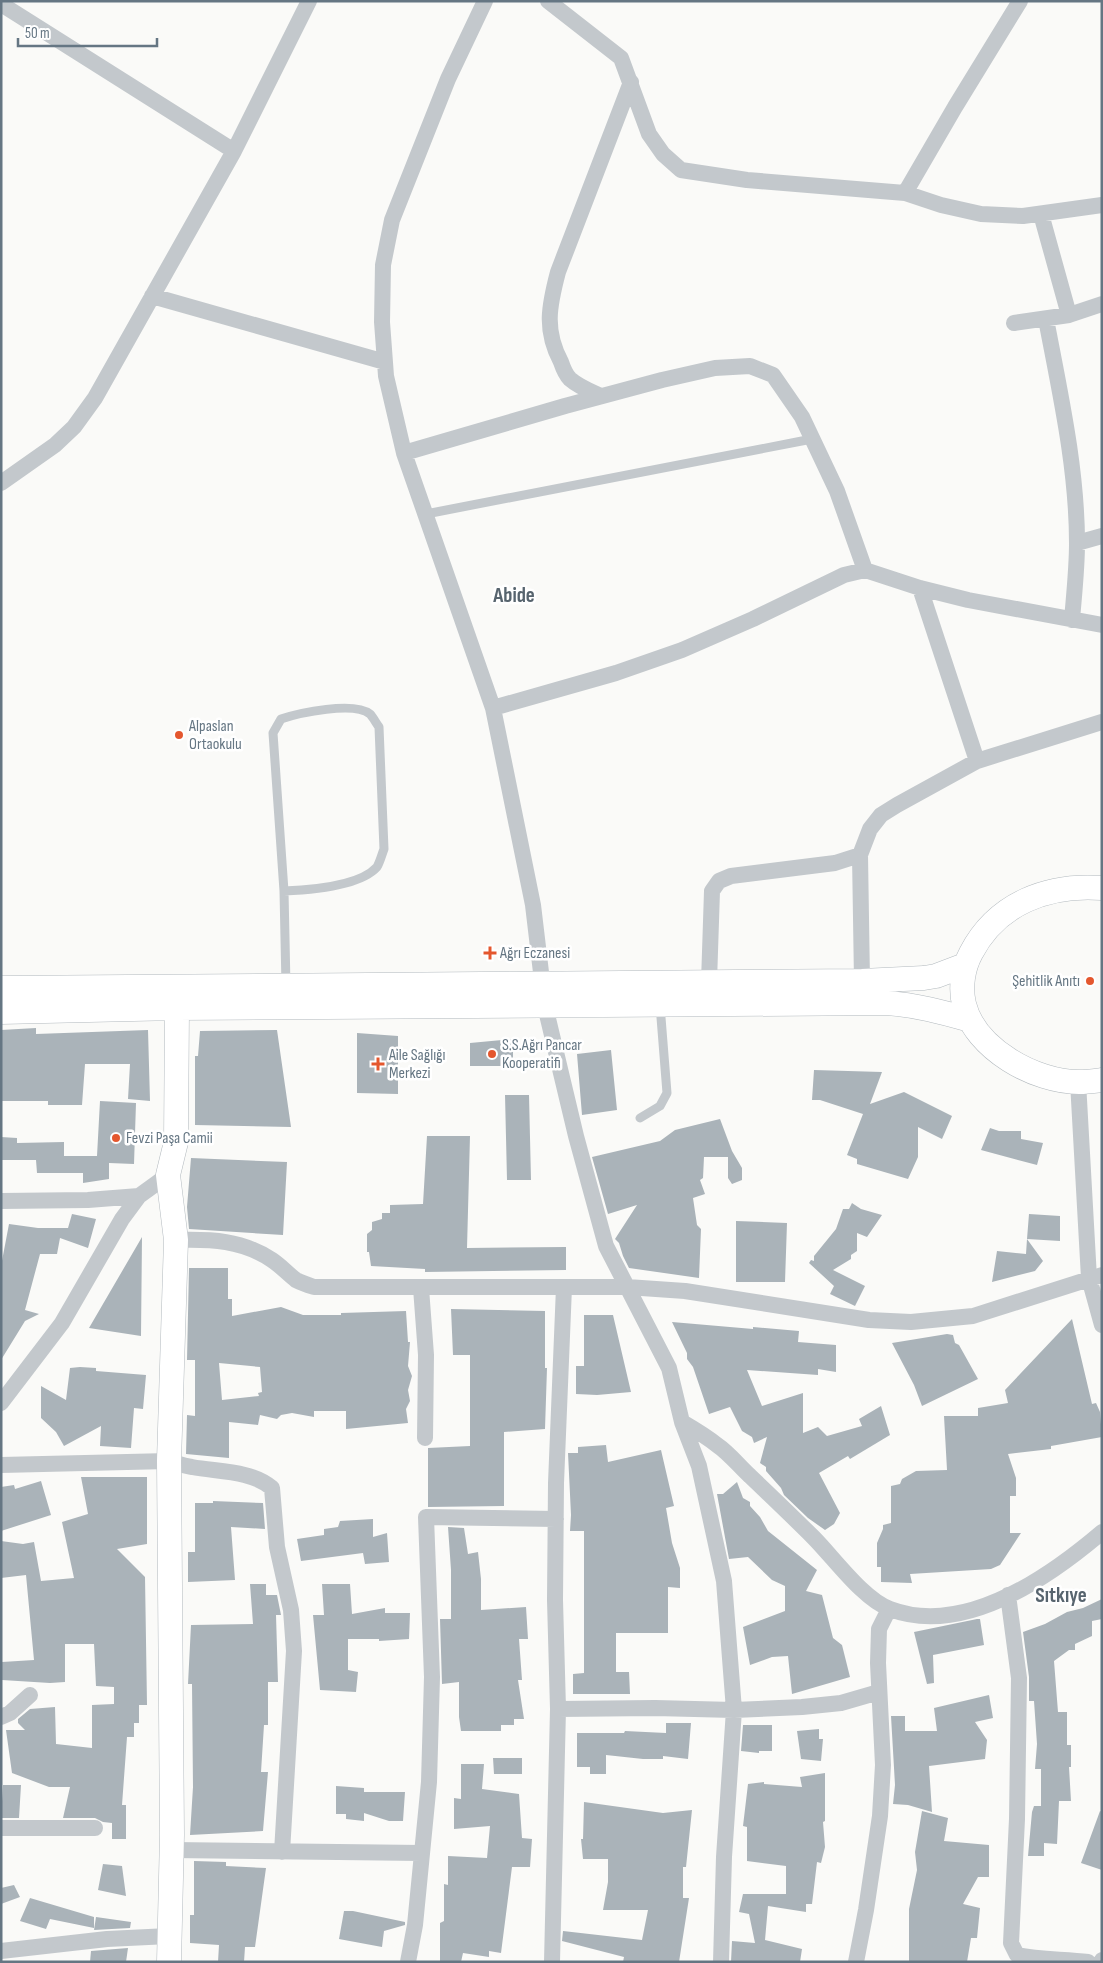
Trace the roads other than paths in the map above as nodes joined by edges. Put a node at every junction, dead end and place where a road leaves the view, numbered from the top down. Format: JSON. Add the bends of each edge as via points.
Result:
{"nodes":[{"id":1,"x":309,"y":1,"type":"edge"},
{"id":2,"x":485,"y":1,"type":"edge"},
{"id":3,"x":548,"y":1,"type":"edge"},
{"id":4,"x":1020,"y":1,"type":"edge"},
{"id":5,"x":1,"y":4,"type":"edge"},
{"id":6,"x":631,"y":82,"type":"junction"},
{"id":7,"x":234,"y":151,"type":"junction"},
{"id":8,"x":905,"y":193,"type":"junction"},
{"id":9,"x":1102,"y":205,"type":"edge"},
{"id":10,"x":1041,"y":214,"type":"junction"},
{"id":11,"x":152,"y":296,"type":"junction"},
{"id":12,"x":1102,"y":304,"type":"edge"},
{"id":13,"x":1070,"y":315,"type":"junction"},
{"id":14,"x":1046,"y":319,"type":"junction"},
{"id":15,"x":1014,"y":323,"type":"dead end"},
{"id":16,"x":385,"y":362,"type":"junction"},
{"id":17,"x":601,"y":396,"type":"junction"},
{"id":18,"x":812,"y":439,"type":"junction"},
{"id":19,"x":404,"y":453,"type":"junction"},
{"id":20,"x":1,"y":484,"type":"edge"},
{"id":21,"x":426,"y":514,"type":"junction"},
{"id":22,"x":1102,"y":536,"type":"edge"},
{"id":23,"x":1077,"y":543,"type":"junction"},
{"id":24,"x":865,"y":570,"type":"junction"},
{"id":25,"x":920,"y":588,"type":"junction"},
{"id":26,"x":1072,"y":620,"type":"junction"},
{"id":27,"x":1102,"y":625,"type":"edge"},
{"id":28,"x":493,"y":708,"type":"junction"},
{"id":29,"x":1102,"y":722,"type":"edge"},
{"id":30,"x":977,"y":761,"type":"junction"},
{"id":31,"x":860,"y":855,"type":"junction"},
{"id":32,"x":1102,"y":888,"type":"edge"},
{"id":33,"x":284,"y":891,"type":"junction"},
{"id":34,"x":965,"y":965,"type":"junction"},
{"id":35,"x":862,"y":981,"type":"junction"},
{"id":36,"x":709,"y":982,"type":"junction"},
{"id":37,"x":286,"y":986,"type":"junction"},
{"id":38,"x":1,"y":988,"type":"edge"},
{"id":39,"x":543,"y":995,"type":"junction"},
{"id":40,"x":660,"y":1005,"type":"junction"},
{"id":41,"x":177,"y":1008,"type":"junction"},
{"id":42,"x":1,"y":1012,"type":"edge"},
{"id":43,"x":970,"y":1020,"type":"junction"},
{"id":44,"x":1102,"y":1080,"type":"edge"},
{"id":45,"x":1078,"y":1082,"type":"junction"},
{"id":46,"x":640,"y":1118,"type":"dead end"},
{"id":47,"x":168,"y":1175,"type":"junction"},
{"id":48,"x":139,"y":1196,"type":"junction"},
{"id":49,"x":1,"y":1201,"type":"edge"},
{"id":50,"x":176,"y":1240,"type":"junction"},
{"id":51,"x":1095,"y":1277,"type":"edge"},
{"id":52,"x":564,"y":1287,"type":"junction"},
{"id":53,"x":627,"y":1287,"type":"junction"},
{"id":54,"x":420,"y":1288,"type":"junction"},
{"id":55,"x":1102,"y":1325,"type":"edge"},
{"id":56,"x":1,"y":1403,"type":"edge"},
{"id":57,"x":682,"y":1422,"type":"junction"},
{"id":58,"x":425,"y":1438,"type":"dead end"},
{"id":59,"x":169,"y":1461,"type":"junction"},
{"id":60,"x":1,"y":1465,"type":"edge"},
{"id":61,"x":556,"y":1519,"type":"junction"},
{"id":62,"x":1102,"y":1532,"type":"edge"},
{"id":63,"x":1008,"y":1595,"type":"junction"},
{"id":64,"x":889,"y":1609,"type":"junction"},
{"id":65,"x":879,"y":1692,"type":"junction"},
{"id":66,"x":30,"y":1695,"type":"dead end"},
{"id":67,"x":558,"y":1709,"type":"junction"},
{"id":68,"x":734,"y":1710,"type":"junction"},
{"id":69,"x":1,"y":1717,"type":"edge"},
{"id":70,"x":1,"y":1828,"type":"edge"},
{"id":71,"x":95,"y":1828,"type":"dead end"},
{"id":72,"x":171,"y":1850,"type":"junction"},
{"id":73,"x":282,"y":1852,"type":"junction"},
{"id":74,"x":422,"y":1853,"type":"junction"},
{"id":75,"x":169,"y":1936,"type":"junction"},
{"id":76,"x":1,"y":1951,"type":"edge"},
{"id":77,"x":169,"y":1962,"type":"edge"},
{"id":78,"x":408,"y":1962,"type":"edge"},
{"id":79,"x":552,"y":1962,"type":"edge"},
{"id":80,"x":721,"y":1962,"type":"edge"},
{"id":81,"x":856,"y":1962,"type":"edge"},
{"id":82,"x":1088,"y":1962,"type":"edge"}],
"edges":[{"from":1,"to":7,"type":"street"},
{"from":2,"to":16,"type":"street","via":[[448,79],[392,220],[383,265]]},
{"from":3,"to":6,"type":"street","via":[[621,58]]},
{"from":4,"to":8,"type":"street"},
{"from":5,"to":7,"type":"street"},
{"from":6,"to":8,"type":"street","via":[[649,134],[663,154],[681,170],[747,180]]},
{"from":6,"to":17,"type":"street","via":[[558,272],[550,304],[549,324],[554,350],[569,378]]},
{"from":7,"to":11,"type":"street"},
{"from":8,"to":10,"type":"street","via":[[941,206],[981,214]]},
{"from":9,"to":10,"type":"street"},
{"from":10,"to":13,"type":"street"},
{"from":11,"to":16,"type":"street"},
{"from":11,"to":20,"type":"street","via":[[74,427]]},
{"from":12,"to":13,"type":"street"},
{"from":13,"to":14,"type":"street"},
{"from":14,"to":15,"type":"street"},
{"from":14,"to":23,"type":"street","via":[[1067,433]]},
{"from":16,"to":19,"type":"street"},
{"from":17,"to":18,"type":"street","via":[[715,368],[750,366],[773,375],[802,417]]},
{"from":17,"to":19,"type":"street"},
{"from":18,"to":21,"type":"lane"},
{"from":18,"to":24,"type":"street","via":[[837,491]]},
{"from":19,"to":21,"type":"street"},
{"from":21,"to":28,"type":"street"},
{"from":22,"to":23,"type":"street"},
{"from":23,"to":26,"type":"street"},
{"from":24,"to":25,"type":"street"},
{"from":24,"to":28,"type":"street","via":[[844,575],[682,650]]},
{"from":25,"to":26,"type":"street"},
{"from":25,"to":30,"type":"street"},
{"from":26,"to":27,"type":"street"},
{"from":28,"to":39,"type":"street","via":[[533,905]]},
{"from":29,"to":30,"type":"street"},
{"from":30,"to":31,"type":"street","via":[[881,815],[870,829]]},
{"from":31,"to":35,"type":"street"},
{"from":31,"to":36,"type":"street","via":[[835,863],[731,876],[719,881],[712,891]]},
{"from":32,"to":34,"type":"main road","via":[[1062,889],[1039,895],[1017,906],[995,919],[980,937]]},
{"from":33,"to":33,"type":"lane","via":[[273,732],[281,719],[302,712],[350,708],[369,713],[379,727],[384,848],[377,866],[360,878],[314,890]]},
{"from":33,"to":37,"type":"lane"},
{"from":34,"to":35,"type":"main road","via":[[924,978]]},
{"from":34,"to":43,"type":"main road","via":[[962,986]]},
{"from":35,"to":36,"type":"main road"},
{"from":36,"to":39,"type":"main road"},
{"from":37,"to":38,"type":"main road"},
{"from":37,"to":39,"type":"main road"},
{"from":39,"to":40,"type":"main road"},
{"from":39,"to":41,"type":"main road"},
{"from":39,"to":53,"type":"street","via":[[606,1246]]},
{"from":40,"to":43,"type":"main road","via":[[888,1003],[912,1005]]},
{"from":40,"to":46,"type":"lane","via":[[667,1093],[660,1106]]},
{"from":41,"to":42,"type":"main road"},
{"from":41,"to":47,"type":"main road","via":[[176,1142]]},
{"from":43,"to":45,"type":"main road","via":[[990,1047],[1016,1064],[1044,1076]]},
{"from":44,"to":45,"type":"main road"},
{"from":45,"to":51,"type":"street"},
{"from":47,"to":48,"type":"street"},
{"from":47,"to":50,"type":"main road"},
{"from":48,"to":49,"type":"street"},
{"from":48,"to":56,"type":"street","via":[[122,1219],[62,1323]]},
{"from":50,"to":54,"type":"street","via":[[238,1244],[274,1261],[296,1280],[314,1287]]},
{"from":50,"to":59,"type":"main road"},
{"from":51,"to":53,"type":"street","via":[[973,1316],[911,1322],[869,1320],[685,1291]]},
{"from":51,"to":55,"type":"street"},
{"from":52,"to":53,"type":"street"},
{"from":52,"to":54,"type":"street"},
{"from":52,"to":61,"type":"street"},
{"from":53,"to":57,"type":"street","via":[[669,1368]]},
{"from":54,"to":58,"type":"street","via":[[426,1355]]},
{"from":57,"to":64,"type":"street","via":[[718,1445],[815,1539],[841,1569],[874,1600]]},
{"from":57,"to":68,"type":"street","via":[[698,1466],[724,1581]]},
{"from":59,"to":60,"type":"street"},
{"from":59,"to":72,"type":"main road"},
{"from":59,"to":73,"type":"street","via":[[243,1474],[272,1488],[277,1547],[291,1610],[294,1651]]},
{"from":61,"to":67,"type":"street"},
{"from":61,"to":74,"type":"street","via":[[426,1516],[432,1677],[429,1782]]},
{"from":62,"to":63,"type":"street","via":[[1052,1572]]},
{"from":63,"to":64,"type":"street","via":[[972,1611],[946,1616],[915,1616]]},
{"from":63,"to":82,"type":"street","via":[[1019,1678],[1012,1943],[1017,1955]]},
{"from":64,"to":65,"type":"street","via":[[879,1629]]},
{"from":65,"to":68,"type":"street","via":[[841,1703]]},
{"from":65,"to":81,"type":"street","via":[[883,1765],[880,1816]]},
{"from":66,"to":69,"type":"street"},
{"from":67,"to":68,"type":"street"},
{"from":67,"to":79,"type":"street"},
{"from":68,"to":80,"type":"street"},
{"from":70,"to":71,"type":"street"},
{"from":72,"to":73,"type":"street"},
{"from":72,"to":75,"type":"main road"},
{"from":73,"to":74,"type":"street"},
{"from":74,"to":78,"type":"street"},
{"from":75,"to":76,"type":"street","via":[[107,1939]]},
{"from":75,"to":77,"type":"main road"}]}
